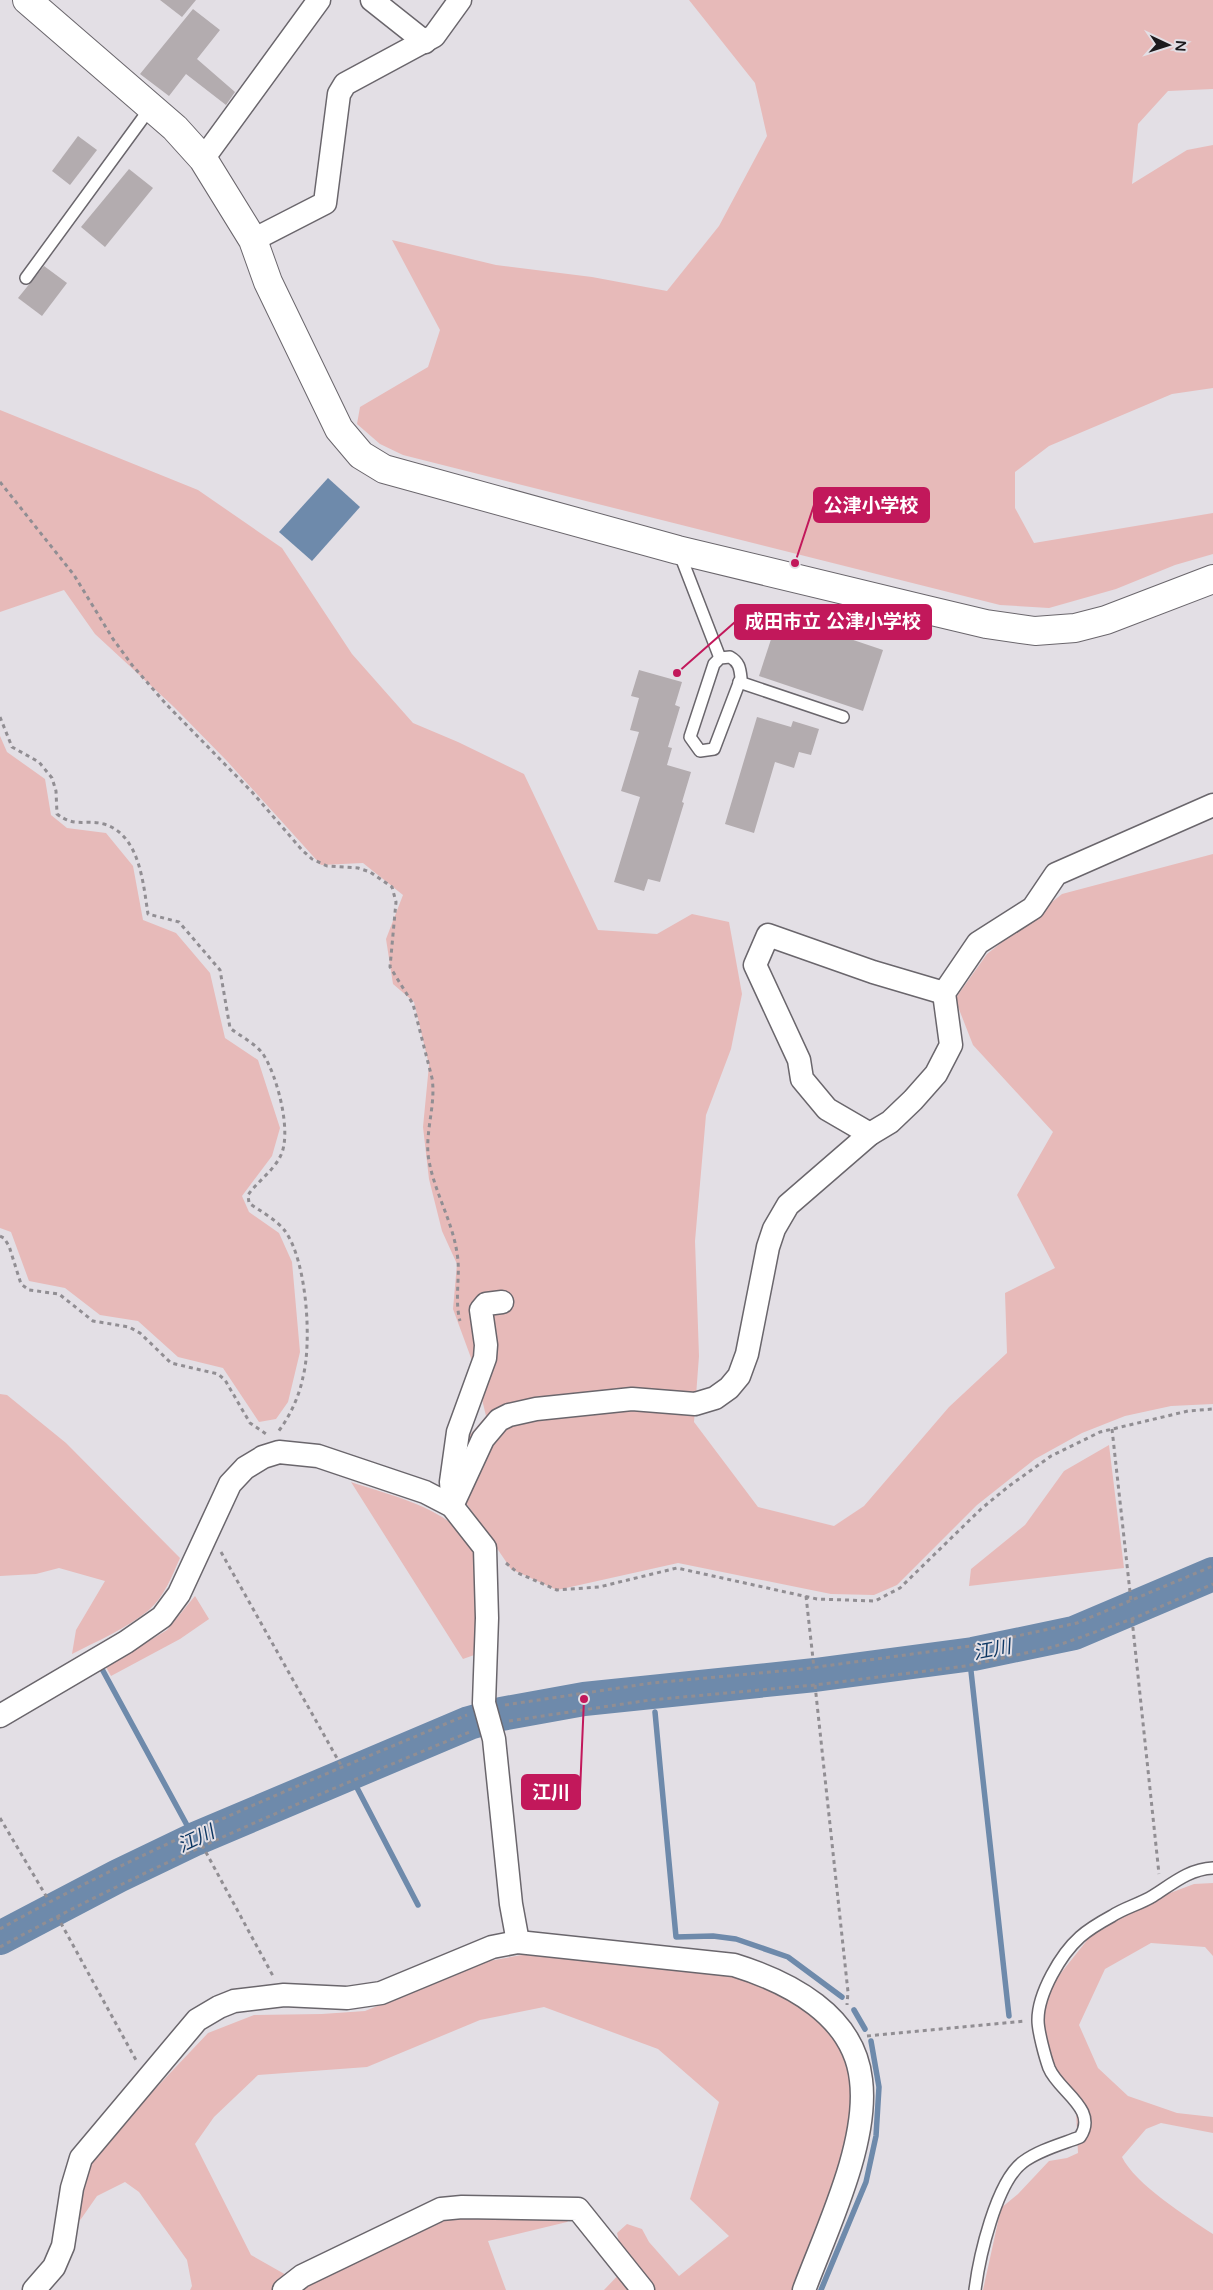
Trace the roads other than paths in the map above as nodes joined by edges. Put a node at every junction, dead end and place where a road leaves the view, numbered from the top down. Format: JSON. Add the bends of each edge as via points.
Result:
{"nodes":[{"id":1,"x":27,"y":0,"type":"edge"},
{"id":2,"x":319,"y":0,"type":"edge"},
{"id":3,"x":372,"y":0,"type":"edge"},
{"id":4,"x":460,"y":0,"type":"edge"},
{"id":5,"x":425,"y":42,"type":"junction"},
{"id":6,"x":151,"y":107,"type":"junction"},
{"id":7,"x":203,"y":159,"type":"junction"},
{"id":8,"x":253,"y":240,"type":"junction"},
{"id":9,"x":26,"y":278,"type":"dead end"},
{"id":10,"x":678,"y":550,"type":"junction"},
{"id":11,"x":1213,"y":578,"type":"edge"},
{"id":12,"x":720,"y":658,"type":"junction"},
{"id":13,"x":740,"y":682,"type":"junction"},
{"id":14,"x":843,"y":717,"type":"dead end"},
{"id":15,"x":1213,"y":806,"type":"edge"},
{"id":16,"x":944,"y":993,"type":"junction"},
{"id":17,"x":870,"y":1134,"type":"junction"},
{"id":18,"x":502,"y":1302,"type":"dead end"},
{"id":19,"x":452,"y":1506,"type":"junction"},
{"id":20,"x":0,"y":1716,"type":"edge"},
{"id":21,"x":1213,"y":1868,"type":"edge"},
{"id":22,"x":518,"y":1942,"type":"junction"},
{"id":23,"x":34,"y":2290,"type":"edge"},
{"id":24,"x":284,"y":2290,"type":"edge"},
{"id":25,"x":643,"y":2290,"type":"edge"},
{"id":26,"x":804,"y":2290,"type":"edge"},
{"id":27,"x":976,"y":2290,"type":"edge"}],
"edges":[{"from":1,"to":6,"type":"street"},
{"from":2,"to":7,"type":"street"},
{"from":3,"to":5,"type":"street"},
{"from":4,"to":5,"type":"street","via":[[434,36]]},
{"from":5,"to":8,"type":"street","via":[[345,84],[339,94],[325,203]]},
{"from":6,"to":7,"type":"street","via":[[176,128]]},
{"from":6,"to":9,"type":"lane"},
{"from":7,"to":8,"type":"street"},
{"from":8,"to":10,"type":"street","via":[[268,282],[328,408],[361,455],[384,469]]},
{"from":10,"to":11,"type":"street","via":[[932,612],[1035,632],[1075,628],[1106,620]]},
{"from":10,"to":12,"type":"lane"},
{"from":12,"to":13,"type":"lane","via":[[730,657],[737,661]]},
{"from":12,"to":13,"type":"lane","via":[[714,664],[690,737],[700,751],[714,748]]},
{"from":13,"to":14,"type":"lane"},
{"from":15,"to":16,"type":"street","via":[[1056,874],[1033,908],[978,943]]},
{"from":16,"to":17,"type":"street","via":[[951,1045],[936,1074],[890,1122]]},
{"from":16,"to":17,"type":"street","via":[[768,935],[755,965],[799,1060],[802,1079],[827,1109]]},
{"from":17,"to":19,"type":"street","via":[[788,1205],[774,1229],[747,1354],[739,1376],[729,1388],[715,1398],[695,1404],[632,1398],[510,1415],[499,1420],[483,1439]]},
{"from":18,"to":19,"type":"street","via":[[486,1304],[481,1310],[486,1345],[458,1432],[451,1482]]},
{"from":19,"to":20,"type":"street","via":[[425,1492],[318,1456],[279,1452],[263,1457],[245,1468],[230,1484],[179,1594],[162,1618]]},
{"from":19,"to":22,"type":"street","via":[[485,1548],[488,1717],[494,1739]]},
{"from":21,"to":27,"type":"lane","via":[[1203,1868],[1179,1878],[1151,1898],[1112,1916],[1079,1938],[1052,1974],[1038,2021],[1049,2069],[1084,2114],[1085,2129],[1080,2137],[1022,2162],[1003,2188],[987,2231]]},
{"from":22,"to":23,"type":"street","via":[[492,1947],[381,1993],[347,1998],[284,1995],[234,2001],[197,2020],[81,2158],[72,2188],[63,2246],[54,2267]]},
{"from":22,"to":26,"type":"street","via":[[734,1966],[765,1974],[798,1992],[841,2030],[862,2080],[857,2140]]},
{"from":24,"to":25,"type":"street","via":[[302,2276],[419,2218],[441,2209],[462,2207],[578,2209]]}]}
